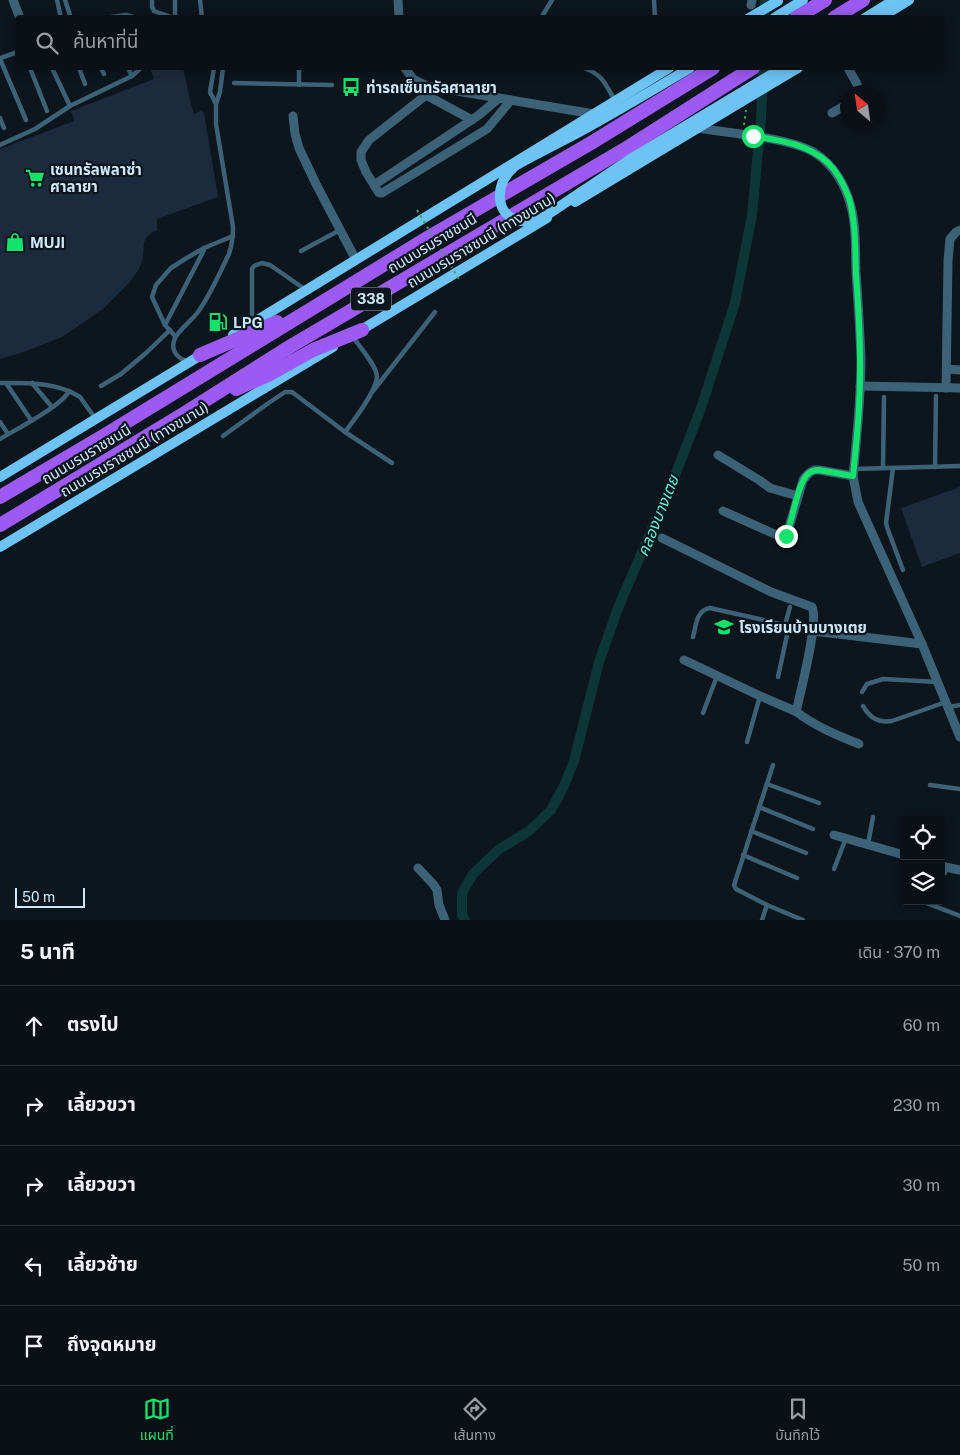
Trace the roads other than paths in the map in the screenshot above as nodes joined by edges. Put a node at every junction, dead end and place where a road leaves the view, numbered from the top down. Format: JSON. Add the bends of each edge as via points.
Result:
{"nodes":[{"id":1,"x":13,"y":0,"type":"edge"},
{"id":2,"x":56,"y":0,"type":"edge"},
{"id":3,"x":65,"y":0,"type":"edge"},
{"id":4,"x":152,"y":0,"type":"edge"},
{"id":5,"x":175,"y":0,"type":"edge"},
{"id":6,"x":200,"y":0,"type":"edge"},
{"id":7,"x":398,"y":0,"type":"edge"},
{"id":8,"x":552,"y":0,"type":"edge"},
{"id":9,"x":654,"y":0,"type":"edge"},
{"id":10,"x":803,"y":0,"type":"edge"},
{"id":11,"x":825,"y":0,"type":"edge"},
{"id":12,"x":863,"y":0,"type":"edge"},
{"id":13,"x":894,"y":0,"type":"edge"},
{"id":14,"x":909,"y":0,"type":"edge"},
{"id":15,"x":779,"y":1,"type":"edge"},
{"id":16,"x":19,"y":15,"type":"edge"},
{"id":17,"x":61,"y":15,"type":"edge"},
{"id":18,"x":70,"y":15,"type":"edge"},
{"id":19,"x":164,"y":15,"type":"edge"},
{"id":20,"x":174,"y":15,"type":"edge"},
{"id":21,"x":202,"y":15,"type":"edge"},
{"id":22,"x":399,"y":15,"type":"edge"},
{"id":23,"x":543,"y":15,"type":"edge"},
{"id":24,"x":655,"y":15,"type":"edge"},
{"id":25,"x":754,"y":15,"type":"edge"},
{"id":26,"x":778,"y":15,"type":"edge"},
{"id":27,"x":801,"y":15,"type":"edge"},
{"id":28,"x":839,"y":15,"type":"edge"},
{"id":29,"x":870,"y":15,"type":"edge"},
{"id":30,"x":885,"y":15,"type":"edge"},
{"id":31,"x":15,"y":53,"type":"edge"},
{"id":32,"x":0,"y":59,"type":"edge"},
{"id":33,"x":31,"y":70,"type":"edge"},
{"id":34,"x":53,"y":70,"type":"edge"},
{"id":35,"x":80,"y":70,"type":"edge"},
{"id":36,"x":102,"y":70,"type":"edge"},
{"id":37,"x":129,"y":70,"type":"edge"},
{"id":38,"x":139,"y":70,"type":"edge"},
{"id":39,"x":214,"y":70,"type":"edge"},
{"id":40,"x":223,"y":70,"type":"edge"},
{"id":41,"x":299,"y":70,"type":"edge"},
{"id":42,"x":406,"y":70,"type":"edge"},
{"id":43,"x":589,"y":70,"type":"edge"},
{"id":44,"x":666,"y":70,"type":"edge"},
{"id":45,"x":687,"y":70,"type":"edge"},
{"id":46,"x":710,"y":70,"type":"edge"},
{"id":47,"x":779,"y":70,"type":"edge"},
{"id":48,"x":795,"y":70,"type":"edge"},
{"id":49,"x":849,"y":70,"type":"edge"},
{"id":50,"x":748,"y":71,"type":"edge"},
{"id":51,"x":104,"y":74,"type":"dead end"},
{"id":52,"x":132,"y":76,"type":"junction"},
{"id":53,"x":234,"y":83,"type":"dead end"},
{"id":54,"x":85,"y":84,"type":"dead end"},
{"id":55,"x":298,"y":85,"type":"junction"},
{"id":56,"x":332,"y":85,"type":"dead end"},
{"id":57,"x":857,"y":85,"type":"edge"},
{"id":58,"x":435,"y":88,"type":"junction"},
{"id":59,"x":426,"y":95,"type":"junction"},
{"id":60,"x":499,"y":98,"type":"junction"},
{"id":61,"x":511,"y":100,"type":"junction"},
{"id":62,"x":615,"y":101,"type":"junction"},
{"id":63,"x":216,"y":104,"type":"junction"},
{"id":64,"x":70,"y":106,"type":"junction"},
{"id":65,"x":840,"y":108,"type":"edge"},
{"id":66,"x":47,"y":111,"type":"dead end"},
{"id":67,"x":832,"y":113,"type":"dead end"},
{"id":68,"x":594,"y":114,"type":"junction"},
{"id":69,"x":293,"y":116,"type":"dead end"},
{"id":70,"x":0,"y":118,"type":"edge"},
{"id":71,"x":26,"y":120,"type":"dead end"},
{"id":72,"x":472,"y":120,"type":"junction"},
{"id":73,"x":4,"y":128,"type":"dead end"},
{"id":74,"x":697,"y":128,"type":"junction"},
{"id":75,"x":0,"y":145,"type":"edge"},
{"id":76,"x":427,"y":150,"type":"junction"},
{"id":77,"x":434,"y":161,"type":"junction"},
{"id":78,"x":374,"y":185,"type":"junction"},
{"id":79,"x":340,"y":230,"type":"junction"},
{"id":80,"x":960,"y":230,"type":"edge"},
{"id":81,"x":233,"y":236,"type":"junction"},
{"id":82,"x":204,"y":248,"type":"junction"},
{"id":83,"x":301,"y":251,"type":"dead end"},
{"id":84,"x":356,"y":260,"type":"junction"},
{"id":85,"x":306,"y":290,"type":"junction"},
{"id":86,"x":322,"y":302,"type":"junction"},
{"id":87,"x":435,"y":312,"type":"dead end"},
{"id":88,"x":252,"y":323,"type":"junction"},
{"id":89,"x":165,"y":324,"type":"junction"},
{"id":90,"x":170,"y":330,"type":"junction"},
{"id":91,"x":357,"y":333,"type":"junction"},
{"id":92,"x":175,"y":336,"type":"junction"},
{"id":93,"x":195,"y":359,"type":"junction"},
{"id":94,"x":947,"y":369,"type":"junction"},
{"id":95,"x":960,"y":370,"type":"edge"},
{"id":96,"x":0,"y":383,"type":"edge"},
{"id":97,"x":6,"y":383,"type":"junction"},
{"id":98,"x":32,"y":383,"type":"junction"},
{"id":99,"x":101,"y":386,"type":"dead end"},
{"id":100,"x":860,"y":386,"type":"junction"},
{"id":101,"x":946,"y":388,"type":"junction"},
{"id":102,"x":960,"y":388,"type":"edge"},
{"id":103,"x":69,"y":392,"type":"junction"},
{"id":104,"x":370,"y":396,"type":"junction"},
{"id":105,"x":936,"y":396,"type":"dead end"},
{"id":106,"x":884,"y":397,"type":"dead end"},
{"id":107,"x":52,"y":407,"type":"junction"},
{"id":108,"x":185,"y":413,"type":"junction"},
{"id":109,"x":96,"y":419,"type":"junction"},
{"id":110,"x":31,"y":420,"type":"junction"},
{"id":111,"x":0,"y":422,"type":"edge"},
{"id":112,"x":345,"y":432,"type":"junction"},
{"id":113,"x":8,"y":434,"type":"junction"},
{"id":114,"x":223,"y":436,"type":"dead end"},
{"id":115,"x":0,"y":439,"type":"edge"},
{"id":116,"x":718,"y":456,"type":"dead end"},
{"id":117,"x":392,"y":464,"type":"dead end"},
{"id":118,"x":960,"y":466,"type":"edge"},
{"id":119,"x":935,"y":467,"type":"junction"},
{"id":120,"x":883,"y":468,"type":"junction"},
{"id":121,"x":892,"y":468,"type":"junction"},
{"id":122,"x":853,"y":473,"type":"junction"},
{"id":123,"x":0,"y":477,"type":"edge"},
{"id":124,"x":798,"y":496,"type":"junction"},
{"id":125,"x":0,"y":497,"type":"edge"},
{"id":126,"x":723,"y":511,"type":"dead end"},
{"id":127,"x":0,"y":525,"type":"edge"},
{"id":128,"x":662,"y":538,"type":"dead end"},
{"id":129,"x":0,"y":547,"type":"edge"},
{"id":130,"x":903,"y":570,"type":"dead end"},
{"id":131,"x":790,"y":608,"type":"dead end"},
{"id":132,"x":787,"y":625,"type":"junction"},
{"id":133,"x":813,"y":631,"type":"junction"},
{"id":134,"x":693,"y":637,"type":"dead end"},
{"id":135,"x":922,"y":644,"type":"junction"},
{"id":136,"x":684,"y":660,"type":"dead end"},
{"id":137,"x":717,"y":676,"type":"junction"},
{"id":138,"x":778,"y":676,"type":"dead end"},
{"id":139,"x":938,"y":682,"type":"junction"},
{"id":140,"x":862,"y":692,"type":"dead end"},
{"id":141,"x":760,"y":696,"type":"junction"},
{"id":142,"x":947,"y":704,"type":"junction"},
{"id":143,"x":960,"y":705,"type":"edge"},
{"id":144,"x":863,"y":706,"type":"dead end"},
{"id":145,"x":795,"y":711,"type":"junction"},
{"id":146,"x":703,"y":713,"type":"dead end"},
{"id":147,"x":960,"y":737,"type":"edge"},
{"id":148,"x":747,"y":742,"type":"dead end"},
{"id":149,"x":859,"y":744,"type":"dead end"},
{"id":150,"x":773,"y":765,"type":"dead end"},
{"id":151,"x":767,"y":784,"type":"junction"},
{"id":152,"x":930,"y":785,"type":"dead end"},
{"id":153,"x":960,"y":789,"type":"edge"},
{"id":154,"x":819,"y":803,"type":"dead end"},
{"id":155,"x":759,"y":808,"type":"junction"},
{"id":156,"x":873,"y":817,"type":"dead end"},
{"id":157,"x":813,"y":829,"type":"dead end"},
{"id":158,"x":751,"y":831,"type":"junction"},
{"id":159,"x":834,"y":835,"type":"dead end"},
{"id":160,"x":846,"y":838,"type":"junction"},
{"id":161,"x":868,"y":844,"type":"junction"},
{"id":162,"x":806,"y":852,"type":"dead end"},
{"id":163,"x":900,"y":854,"type":"edge"},
{"id":164,"x":743,"y":855,"type":"junction"},
{"id":165,"x":945,"y":867,"type":"edge"},
{"id":166,"x":418,"y":868,"type":"dead end"},
{"id":167,"x":834,"y":868,"type":"dead end"},
{"id":168,"x":960,"y":870,"type":"edge"},
{"id":169,"x":797,"y":878,"type":"dead end"},
{"id":170,"x":768,"y":905,"type":"junction"},
{"id":171,"x":931,"y":905,"type":"edge"},
{"id":172,"x":960,"y":916,"type":"edge"},
{"id":173,"x":445,"y":920,"type":"edge"},
{"id":174,"x":762,"y":920,"type":"edge"},
{"id":175,"x":803,"y":920,"type":"edge"}],
"edges":[{"from":1,"to":16,"type":"street"},
{"from":2,"to":17,"type":"lane"},
{"from":3,"to":18,"type":"lane"},
{"from":4,"to":19,"type":"lane","via":[[154,12]]},
{"from":5,"to":20,"type":"lane"},
{"from":6,"to":21,"type":"lane"},
{"from":7,"to":22,"type":"street"},
{"from":8,"to":23,"type":"lane"},
{"from":9,"to":24,"type":"lane"},
{"from":10,"to":26,"type":"main road"},
{"from":11,"to":27,"type":"highway"},
{"from":12,"to":28,"type":"highway"},
{"from":13,"to":29,"type":"main road"},
{"from":14,"to":30,"type":"main road"},
{"from":15,"to":25,"type":"main road","bridge":true},
{"from":31,"to":32,"type":"lane"},
{"from":32,"to":71,"type":"lane"},
{"from":33,"to":66,"type":"lane"},
{"from":34,"to":64,"type":"lane"},
{"from":35,"to":54,"type":"lane"},
{"from":36,"to":51,"type":"lane"},
{"from":37,"to":52,"type":"lane"},
{"from":38,"to":52,"type":"lane"},
{"from":39,"to":63,"type":"lane","via":[[210,92]]},
{"from":40,"to":63,"type":"lane"},
{"from":41,"to":55,"type":"lane"},
{"from":42,"to":58,"type":"street","via":[[413,79]]},
{"from":43,"to":62,"type":"lane","via":[[603,79]]},
{"from":44,"to":62,"type":"main road","number":"338"},
{"from":45,"to":47,"type":"main road","bridge":true,"via":[[514,167],[502,182],[500,204],[519,220],[544,217],[632,158]]},
{"from":46,"to":86,"type":"highway","name":"ถนนบรมราชชนนี","number":"338"},
{"from":48,"to":74,"type":"main road","name":"ถนนบรมราชชนนี (ทางขนาน)","number":"338","bridge":true},
{"from":49,"to":57,"type":"street"},
{"from":50,"to":108,"type":"highway","name":"ถนนบรมราชชนนี","number":"338","via":[[630,146],[291,346]]},
{"from":52,"to":64,"type":"lane"},
{"from":53,"to":55,"type":"lane"},
{"from":55,"to":56,"type":"lane"},
{"from":58,"to":59,"type":"street"},
{"from":58,"to":60,"type":"street"},
{"from":59,"to":72,"type":"street"},
{"from":59,"to":78,"type":"street","via":[[364,146],[361,152],[363,166]]},
{"from":60,"to":61,"type":"street"},
{"from":60,"to":72,"type":"street"},
{"from":61,"to":68,"type":"street"},
{"from":61,"to":77,"type":"street","via":[[487,129]]},
{"from":62,"to":68,"type":"main road","number":"338"},
{"from":63,"to":81,"type":"lane","via":[[216,132]]},
{"from":64,"to":75,"type":"lane","via":[[35,129]]},
{"from":65,"to":67,"type":"street"},
{"from":68,"to":84,"type":"main road","number":"338"},
{"from":69,"to":79,"type":"street","via":[[299,148]]},
{"from":70,"to":73,"type":"lane"},
{"from":72,"to":76,"type":"street"},
{"from":74,"to":91,"type":"main road","name":"ถนนบรมราชชนนี (ทางขนาน)","number":"338"},
{"from":74,"to":100,"type":"street","via":[[797,146],[816,154],[837,173],[849,198],[854,222]]},
{"from":76,"to":77,"type":"street"},
{"from":76,"to":78,"type":"street"},
{"from":77,"to":78,"type":"street","via":[[382,193]]},
{"from":79,"to":83,"type":"lane"},
{"from":79,"to":84,"type":"street"},
{"from":80,"to":94,"type":"street","via":[[950,239],[948,260]]},
{"from":81,"to":82,"type":"lane"},
{"from":81,"to":92,"type":"lane","via":[[229,254],[203,304]]},
{"from":82,"to":89,"type":"lane"},
{"from":82,"to":89,"type":"lane","via":[[171,268],[156,285],[152,297]]},
{"from":84,"to":85,"type":"main road","number":"338"},
{"from":85,"to":88,"type":"main road","number":"338"},
{"from":85,"to":88,"type":"lane","via":[[270,265],[254,266]]},
{"from":86,"to":93,"type":"highway"},
{"from":86,"to":125,"type":"highway","name":"ถนนบรมราชชนนี","number":"338"},
{"from":87,"to":104,"type":"lane"},
{"from":88,"to":93,"type":"main road","number":"338"},
{"from":89,"to":90,"type":"lane"},
{"from":90,"to":92,"type":"lane"},
{"from":90,"to":99,"type":"lane","via":[[146,354]]},
{"from":91,"to":104,"type":"lane","via":[[377,376]]},
{"from":91,"to":108,"type":"highway","via":[[313,350],[270,374]]},
{"from":91,"to":129,"type":"main road","name":"ถนนบรมราชชนนี (ทางขนาน)","number":"338"},
{"from":92,"to":93,"type":"lane","via":[[176,356],[181,360]]},
{"from":93,"to":109,"type":"main road","number":"338"},
{"from":94,"to":95,"type":"street"},
{"from":94,"to":101,"type":"street"},
{"from":96,"to":97,"type":"lane"},
{"from":97,"to":98,"type":"lane"},
{"from":97,"to":110,"type":"lane"},
{"from":98,"to":103,"type":"lane","via":[[57,386]]},
{"from":98,"to":107,"type":"lane"},
{"from":100,"to":101,"type":"street"},
{"from":100,"to":122,"type":"street"},
{"from":101,"to":102,"type":"street"},
{"from":103,"to":107,"type":"lane"},
{"from":103,"to":109,"type":"lane","via":[[86,402]]},
{"from":104,"to":112,"type":"lane"},
{"from":105,"to":119,"type":"lane"},
{"from":106,"to":120,"type":"lane"},
{"from":107,"to":110,"type":"lane"},
{"from":108,"to":127,"type":"highway","name":"ถนนบรมราชชนนี","number":"338"},
{"from":109,"to":123,"type":"main road","number":"338"},
{"from":110,"to":113,"type":"lane"},
{"from":111,"to":113,"type":"lane"},
{"from":112,"to":114,"type":"lane","via":[[292,392],[285,392]]},
{"from":112,"to":117,"type":"lane"},
{"from":113,"to":115,"type":"lane"},
{"from":116,"to":124,"type":"street","via":[[770,488]]},
{"from":118,"to":119,"type":"lane"},
{"from":119,"to":121,"type":"lane"},
{"from":120,"to":121,"type":"lane"},
{"from":120,"to":122,"type":"lane"},
{"from":121,"to":130,"type":"lane","via":[[886,523]]},
{"from":122,"to":124,"type":"street","via":[[814,470],[803,480]]},
{"from":122,"to":135,"type":"street","via":[[858,502]]},
{"from":124,"to":126,"type":"street","via":[[784,537]]},
{"from":128,"to":133,"type":"street","via":[[771,592],[812,607]]},
{"from":131,"to":132,"type":"lane"},
{"from":132,"to":133,"type":"lane"},
{"from":132,"to":134,"type":"lane","via":[[706,608],[698,616]]},
{"from":132,"to":138,"type":"lane"},
{"from":133,"to":135,"type":"street"},
{"from":133,"to":145,"type":"street"},
{"from":135,"to":139,"type":"street"},
{"from":136,"to":137,"type":"street"},
{"from":137,"to":141,"type":"street"},
{"from":137,"to":146,"type":"lane"},
{"from":139,"to":140,"type":"lane","via":[[883,679],[867,684]]},
{"from":139,"to":142,"type":"street"},
{"from":141,"to":145,"type":"street"},
{"from":141,"to":148,"type":"lane"},
{"from":142,"to":143,"type":"lane"},
{"from":142,"to":144,"type":"lane","via":[[884,722],[870,717]]},
{"from":142,"to":147,"type":"street"},
{"from":145,"to":149,"type":"street","via":[[834,734]]},
{"from":150,"to":151,"type":"lane"},
{"from":151,"to":154,"type":"lane"},
{"from":151,"to":155,"type":"lane"},
{"from":152,"to":153,"type":"lane"},
{"from":155,"to":157,"type":"lane"},
{"from":155,"to":158,"type":"lane"},
{"from":156,"to":161,"type":"lane"},
{"from":158,"to":162,"type":"lane"},
{"from":158,"to":164,"type":"lane"},
{"from":159,"to":160,"type":"street"},
{"from":160,"to":161,"type":"street"},
{"from":160,"to":167,"type":"lane"},
{"from":161,"to":163,"type":"street"},
{"from":164,"to":169,"type":"lane"},
{"from":164,"to":170,"type":"lane","via":[[735,887]]},
{"from":165,"to":168,"type":"street"},
{"from":166,"to":173,"type":"street","via":[[436,890]]},
{"from":170,"to":174,"type":"lane"},
{"from":170,"to":175,"type":"lane"},
{"from":171,"to":172,"type":"lane"}]}
